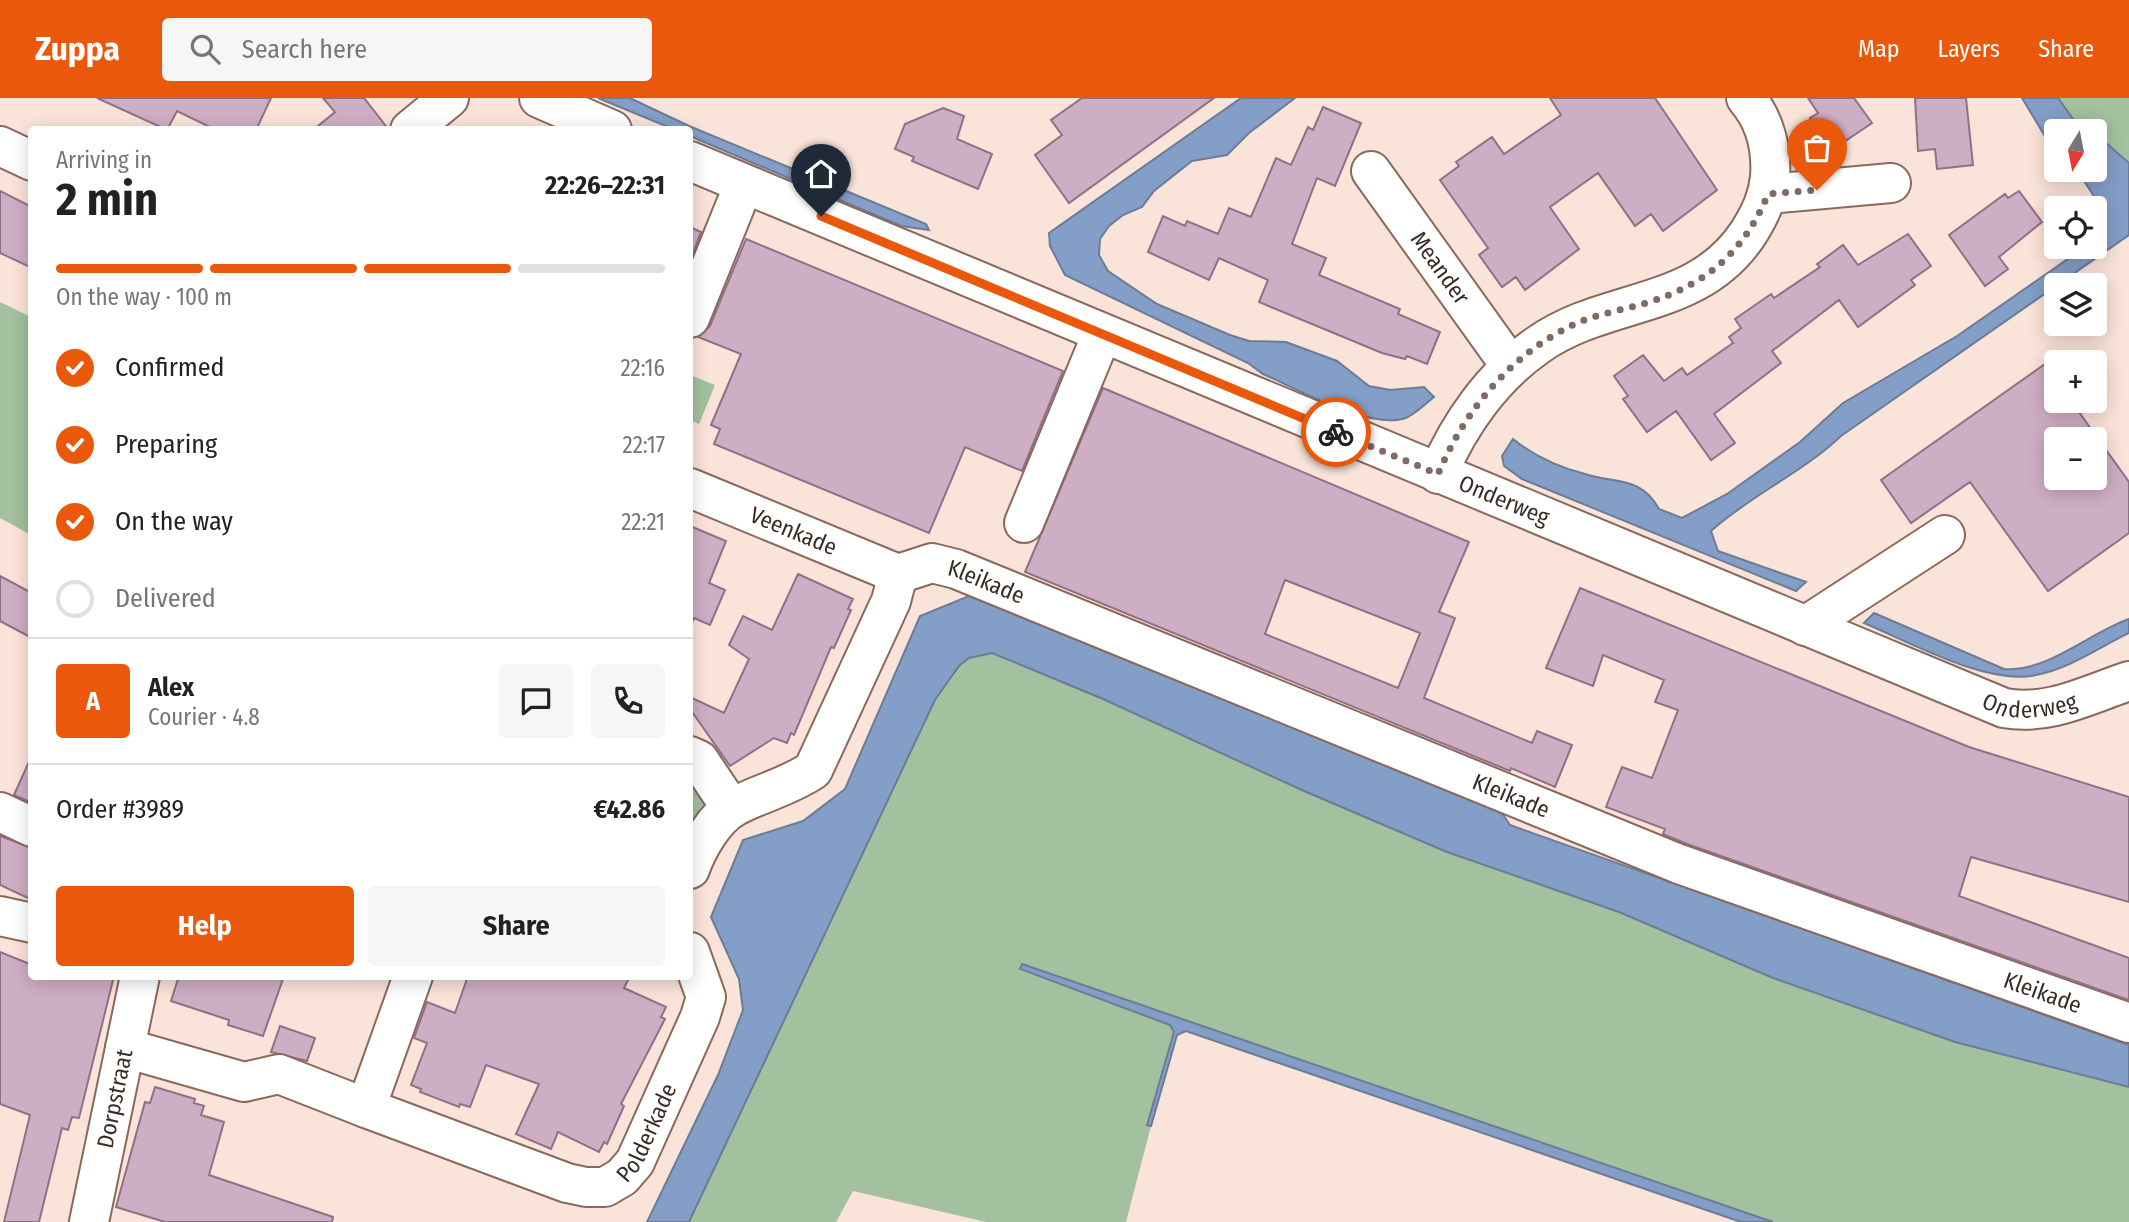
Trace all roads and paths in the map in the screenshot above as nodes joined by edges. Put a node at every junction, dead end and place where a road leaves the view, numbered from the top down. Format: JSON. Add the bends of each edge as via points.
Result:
{"nodes":[{"id":1,"x":539,"y":98,"type":"edge"},
{"id":2,"x":1746,"y":98,"type":"edge"},
{"id":3,"x":603,"y":126,"type":"edge"},
{"id":4,"x":0,"y":146,"type":"edge"},
{"id":5,"x":28,"y":160,"type":"edge"},
{"id":6,"x":693,"y":162,"type":"edge"},
{"id":7,"x":1371,"y":171,"type":"dead end"},
{"id":8,"x":1891,"y":183,"type":"dead end"},
{"id":9,"x":744,"y":184,"type":"junction"},
{"id":10,"x":1768,"y":194,"type":"junction"},
{"id":11,"x":693,"y":311,"type":"edge"},
{"id":12,"x":1102,"y":334,"type":"junction"},
{"id":13,"x":1510,"y":365,"type":"junction"},
{"id":14,"x":1438,"y":474,"type":"junction"},
{"id":15,"x":693,"y":489,"type":"edge"},
{"id":16,"x":1024,"y":523,"type":"dead end"},
{"id":17,"x":1945,"y":535,"type":"dead end"},
{"id":18,"x":898,"y":574,"type":"junction"},
{"id":19,"x":1805,"y":626,"type":"junction"},
{"id":20,"x":2129,"y":681,"type":"edge"},
{"id":21,"x":693,"y":757,"type":"edge"},
{"id":22,"x":731,"y":808,"type":"junction"},
{"id":23,"x":0,"y":812,"type":"edge"},
{"id":24,"x":28,"y":825,"type":"edge"},
{"id":25,"x":693,"y":862,"type":"edge"},
{"id":26,"x":0,"y":916,"type":"edge"},
{"id":27,"x":28,"y":922,"type":"edge"},
{"id":28,"x":693,"y":960,"type":"edge"},
{"id":29,"x":139,"y":980,"type":"edge"},
{"id":30,"x":412,"y":980,"type":"edge"},
{"id":31,"x":2129,"y":1023,"type":"edge"},
{"id":32,"x":125,"y":1048,"type":"junction"},
{"id":33,"x":366,"y":1108,"type":"junction"},
{"id":34,"x":89,"y":1222,"type":"edge"}],
"edges":[{"from":1,"to":3,"type":"street"},
{"from":2,"to":10,"type":"street","via":[[1757,110],[1767,139]]},
{"from":4,"to":5,"type":"street"},
{"from":6,"to":9,"type":"street","name":"Onderweg"},
{"from":7,"to":13,"type":"street","name":"Meander"},
{"from":8,"to":10,"type":"street"},
{"from":9,"to":11,"type":"street"},
{"from":9,"to":12,"type":"street","name":"Onderweg"},
{"from":10,"to":13,"type":"street","via":[[1740,246],[1714,270],[1682,290],[1567,327]]},
{"from":12,"to":14,"type":"street","name":"Onderweg"},
{"from":12,"to":16,"type":"street"},
{"from":13,"to":14,"type":"street","via":[[1457,434]]},
{"from":14,"to":19,"type":"street","name":"Onderweg"},
{"from":15,"to":18,"type":"street","name":"Veenkade"},
{"from":17,"to":19,"type":"street"},
{"from":18,"to":22,"type":"street","via":[[891,601],[813,770],[796,782]]},
{"from":18,"to":31,"type":"street","name":"Kleikade","via":[[932,563],[956,569],[1679,864]]},
{"from":19,"to":20,"type":"street","name":"Onderweg","via":[[2004,708],[2026,712]]},
{"from":21,"to":22,"type":"street"},
{"from":22,"to":25,"type":"street","via":[[700,846]]},
{"from":23,"to":24,"type":"street"},
{"from":26,"to":27,"type":"street"},
{"from":28,"to":33,"type":"street","name":"Polderkade","via":[[706,997],[700,1017],[635,1162],[605,1187],[567,1183]]},
{"from":29,"to":32,"type":"street","name":"Dorpstraat"},
{"from":30,"to":33,"type":"street"},
{"from":32,"to":33,"type":"street","name":"Polderkade","via":[[244,1082],[279,1074]]},
{"from":32,"to":34,"type":"street","name":"Dorpstraat"}]}
